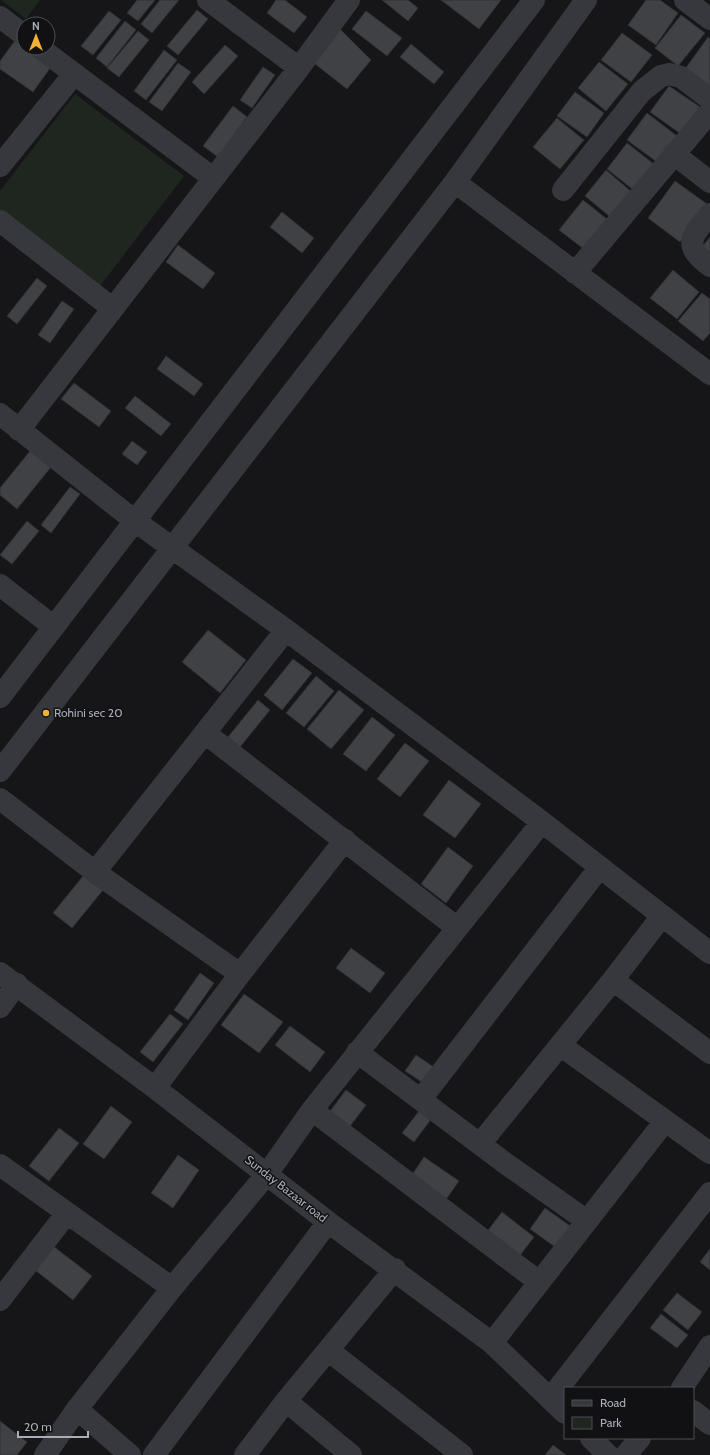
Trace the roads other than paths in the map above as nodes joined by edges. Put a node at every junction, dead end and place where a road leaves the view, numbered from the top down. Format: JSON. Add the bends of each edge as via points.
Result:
{"nodes":[{"id":1,"x":208,"y":0,"type":"edge"},
{"id":2,"x":349,"y":0,"type":"edge"},
{"id":3,"x":534,"y":0,"type":"edge"},
{"id":4,"x":586,"y":0,"type":"edge"},
{"id":5,"x":685,"y":0,"type":"edge"},
{"id":6,"x":0,"y":17,"type":"edge"},
{"id":7,"x":710,"y":19,"type":"edge"},
{"id":8,"x":16,"y":29,"type":"edge"},
{"id":9,"x":50,"y":56,"type":"edge"},
{"id":10,"x":299,"y":68,"type":"junction"},
{"id":11,"x":74,"y":74,"type":"junction"},
{"id":12,"x":710,"y":99,"type":"edge"},
{"id":13,"x":710,"y":112,"type":"edge"},
{"id":14,"x":674,"y":154,"type":"junction"},
{"id":15,"x":0,"y":166,"type":"edge"},
{"id":16,"x":213,"y":178,"type":"junction"},
{"id":17,"x":455,"y":182,"type":"junction"},
{"id":18,"x":710,"y":182,"type":"edge"},
{"id":19,"x":563,"y":190,"type":"dead end"},
{"id":20,"x":710,"y":214,"type":"edge"},
{"id":21,"x":0,"y":221,"type":"edge"},
{"id":22,"x":710,"y":266,"type":"edge"},
{"id":23,"x":575,"y":273,"type":"junction"},
{"id":24,"x":112,"y":308,"type":"junction"},
{"id":25,"x":710,"y":374,"type":"edge"},
{"id":26,"x":0,"y":414,"type":"edge"},
{"id":27,"x":19,"y":430,"type":"junction"},
{"id":28,"x":135,"y":521,"type":"junction"},
{"id":29,"x":172,"y":548,"type":"junction"},
{"id":30,"x":0,"y":586,"type":"edge"},
{"id":31,"x":54,"y":627,"type":"junction"},
{"id":32,"x":286,"y":630,"type":"junction"},
{"id":33,"x":0,"y":697,"type":"edge"},
{"id":34,"x":205,"y":734,"type":"junction"},
{"id":35,"x":0,"y":771,"type":"edge"},
{"id":36,"x":0,"y":798,"type":"edge"},
{"id":37,"x":542,"y":822,"type":"junction"},
{"id":38,"x":346,"y":840,"type":"junction"},
{"id":39,"x":600,"y":867,"type":"junction"},
{"id":40,"x":95,"y":872,"type":"junction"},
{"id":41,"x":662,"y":916,"type":"junction"},
{"id":42,"x":456,"y":927,"type":"junction"},
{"id":43,"x":710,"y":953,"type":"edge"},
{"id":44,"x":240,"y":974,"type":"junction"},
{"id":45,"x":8,"y":978,"type":"edge"},
{"id":46,"x":613,"y":980,"type":"junction"},
{"id":47,"x":0,"y":1007,"type":"edge"},
{"id":48,"x":560,"y":1045,"type":"junction"},
{"id":49,"x":357,"y":1052,"type":"junction"},
{"id":50,"x":710,"y":1053,"type":"edge"},
{"id":51,"x":155,"y":1088,"type":"junction"},
{"id":52,"x":421,"y":1100,"type":"junction"},
{"id":53,"x":312,"y":1110,"type":"junction"},
{"id":54,"x":665,"y":1121,"type":"junction"},
{"id":55,"x":480,"y":1144,"type":"junction"},
{"id":56,"x":710,"y":1153,"type":"edge"},
{"id":57,"x":0,"y":1165,"type":"edge"},
{"id":58,"x":266,"y":1174,"type":"junction"},
{"id":59,"x":710,"y":1193,"type":"edge"},
{"id":60,"x":67,"y":1213,"type":"junction"},
{"id":61,"x":587,"y":1221,"type":"junction"},
{"id":62,"x":328,"y":1222,"type":"junction"},
{"id":63,"x":394,"y":1269,"type":"junction"},
{"id":64,"x":539,"y":1282,"type":"junction"},
{"id":65,"x":172,"y":1288,"type":"junction"},
{"id":66,"x":0,"y":1300,"type":"edge"},
{"id":67,"x":492,"y":1343,"type":"junction"},
{"id":68,"x":710,"y":1346,"type":"edge"},
{"id":69,"x":328,"y":1350,"type":"junction"},
{"id":70,"x":572,"y":1387,"type":"edge"},
{"id":71,"x":683,"y":1387,"type":"edge"},
{"id":72,"x":564,"y":1398,"type":"edge"},
{"id":73,"x":286,"y":1401,"type":"junction"},
{"id":74,"x":558,"y":1406,"type":"edge"},
{"id":75,"x":77,"y":1409,"type":"junction"},
{"id":76,"x":694,"y":1412,"type":"edge"},
{"id":77,"x":710,"y":1424,"type":"edge"},
{"id":78,"x":592,"y":1439,"type":"edge"},
{"id":79,"x":639,"y":1439,"type":"edge"},
{"id":80,"x":45,"y":1455,"type":"edge"},
{"id":81,"x":130,"y":1455,"type":"edge"},
{"id":82,"x":154,"y":1455,"type":"edge"},
{"id":83,"x":245,"y":1455,"type":"edge"},
{"id":84,"x":351,"y":1455,"type":"edge"},
{"id":85,"x":462,"y":1455,"type":"edge"},
{"id":86,"x":608,"y":1455,"type":"edge"},
{"id":87,"x":626,"y":1455,"type":"edge"}],
"edges":[{"from":1,"to":10,"type":"street"},
{"from":2,"to":10,"type":"street"},
{"from":3,"to":28,"type":"street"},
{"from":4,"to":17,"type":"street"},
{"from":5,"to":7,"type":"street"},
{"from":6,"to":8,"type":"street"},
{"from":9,"to":11,"type":"street"},
{"from":10,"to":16,"type":"street"},
{"from":11,"to":15,"type":"street"},
{"from":11,"to":16,"type":"street"},
{"from":12,"to":19,"type":"street","via":[[682,77],[669,74],[661,76],[642,91]]},
{"from":13,"to":14,"type":"street"},
{"from":14,"to":18,"type":"street"},
{"from":14,"to":23,"type":"street"},
{"from":16,"to":24,"type":"street"},
{"from":17,"to":23,"type":"street"},
{"from":17,"to":29,"type":"street"},
{"from":20,"to":22,"type":"street","via":[[693,235],[692,243],[693,249]]},
{"from":21,"to":24,"type":"street"},
{"from":23,"to":25,"type":"street"},
{"from":24,"to":27,"type":"street"},
{"from":26,"to":27,"type":"street"},
{"from":27,"to":28,"type":"street"},
{"from":28,"to":29,"type":"street"},
{"from":28,"to":31,"type":"street"},
{"from":29,"to":32,"type":"street"},
{"from":29,"to":35,"type":"street"},
{"from":30,"to":31,"type":"street"},
{"from":31,"to":33,"type":"street"},
{"from":32,"to":34,"type":"street"},
{"from":32,"to":37,"type":"street"},
{"from":34,"to":38,"type":"street"},
{"from":34,"to":40,"type":"street"},
{"from":36,"to":40,"type":"street"},
{"from":37,"to":39,"type":"street"},
{"from":37,"to":42,"type":"street"},
{"from":38,"to":42,"type":"street"},
{"from":38,"to":44,"type":"street"},
{"from":39,"to":41,"type":"street"},
{"from":39,"to":52,"type":"street"},
{"from":40,"to":44,"type":"street"},
{"from":41,"to":43,"type":"street"},
{"from":41,"to":46,"type":"street"},
{"from":42,"to":49,"type":"street"},
{"from":44,"to":51,"type":"street"},
{"from":45,"to":47,"type":"street"},
{"from":45,"to":51,"type":"street","name":"Sunday Bazaar road"},
{"from":46,"to":48,"type":"street"},
{"from":46,"to":50,"type":"street"},
{"from":48,"to":54,"type":"street"},
{"from":48,"to":55,"type":"street"},
{"from":49,"to":52,"type":"street"},
{"from":49,"to":53,"type":"street"},
{"from":51,"to":58,"type":"street","name":"Sunday Bazaar road"},
{"from":52,"to":55,"type":"street"},
{"from":53,"to":58,"type":"street"},
{"from":53,"to":64,"type":"street"},
{"from":54,"to":56,"type":"street"},
{"from":54,"to":61,"type":"street"},
{"from":55,"to":61,"type":"street"},
{"from":57,"to":60,"type":"street"},
{"from":58,"to":62,"type":"street","name":"Sunday Bazaar road"},
{"from":58,"to":65,"type":"street"},
{"from":59,"to":70,"type":"street"},
{"from":60,"to":65,"type":"street"},
{"from":60,"to":66,"type":"street"},
{"from":61,"to":64,"type":"street"},
{"from":62,"to":63,"type":"street","name":"Sunday Bazaar road"},
{"from":62,"to":82,"type":"street"},
{"from":63,"to":67,"type":"street","name":"Sunday Bazaar road"},
{"from":63,"to":69,"type":"street"},
{"from":64,"to":67,"type":"street"},
{"from":65,"to":75,"type":"street"},
{"from":67,"to":74,"type":"street","name":"Sunday Bazaar road"},
{"from":68,"to":71,"type":"street"},
{"from":69,"to":73,"type":"street"},
{"from":69,"to":85,"type":"street"},
{"from":72,"to":74,"type":"street"},
{"from":73,"to":83,"type":"street"},
{"from":73,"to":84,"type":"street"},
{"from":75,"to":80,"type":"street"},
{"from":75,"to":81,"type":"street"},
{"from":76,"to":77,"type":"street"},
{"from":78,"to":86,"type":"street"},
{"from":79,"to":87,"type":"street"}]}
